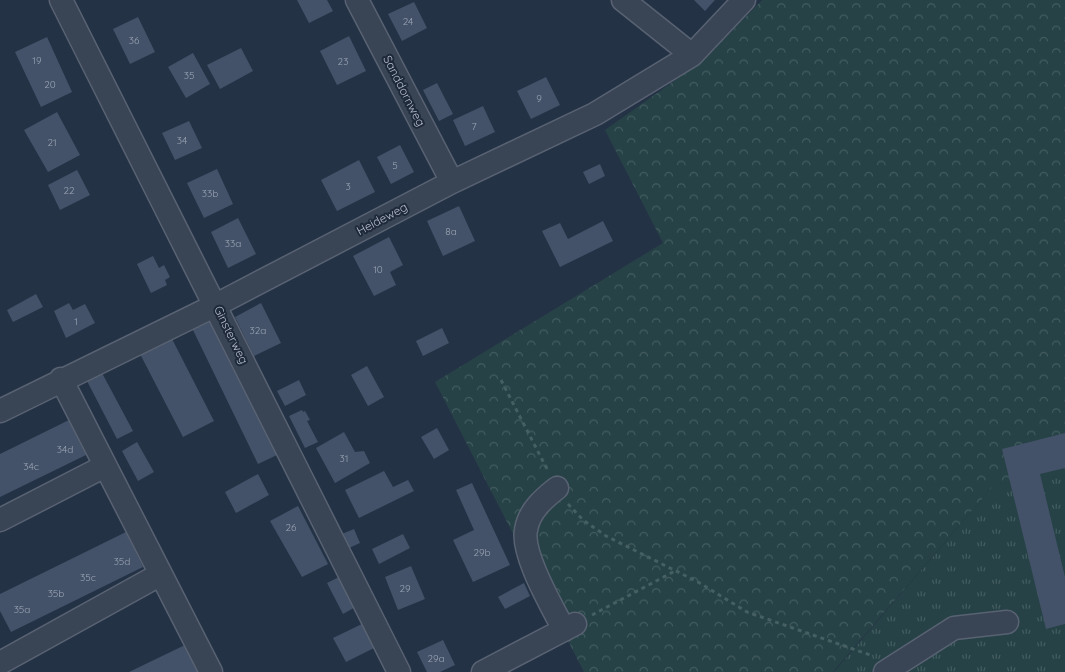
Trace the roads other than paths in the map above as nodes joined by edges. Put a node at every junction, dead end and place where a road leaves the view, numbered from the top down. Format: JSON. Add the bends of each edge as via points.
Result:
{"nodes":[{"id":1,"x":61,"y":0,"type":"edge"},
{"id":2,"x":357,"y":0,"type":"edge"},
{"id":3,"x":624,"y":0,"type":"edge"},
{"id":4,"x":744,"y":0,"type":"edge"},
{"id":5,"x":692,"y":55,"type":"junction"},
{"id":6,"x":452,"y":182,"type":"junction"},
{"id":7,"x":216,"y":305,"type":"junction"},
{"id":8,"x":62,"y":380,"type":"junction"},
{"id":9,"x":0,"y":411,"type":"edge"},
{"id":10,"x":106,"y":466,"type":"junction"},
{"id":11,"x":557,"y":488,"type":"road end"},
{"id":12,"x":0,"y":520,"type":"edge"},
{"id":13,"x":161,"y":574,"type":"junction"},
{"id":14,"x":1007,"y":622,"type":"dead end"},
{"id":15,"x":0,"y":663,"type":"edge"},
{"id":16,"x":890,"y":668,"type":"edge"},
{"id":17,"x":211,"y":672,"type":"edge"},
{"id":18,"x":399,"y":672,"type":"edge"},
{"id":19,"x":482,"y":672,"type":"edge"}],
"edges":[{"from":1,"to":7,"type":"street","name":"Ginsterweg"},
{"from":2,"to":6,"type":"street","name":"Sanddornweg"},
{"from":3,"to":5,"type":"street"},
{"from":4,"to":5,"type":"street","name":"Heideweg"},
{"from":5,"to":6,"type":"street","name":"Heideweg","via":[[595,114]]},
{"from":6,"to":7,"type":"street","name":"Heideweg"},
{"from":7,"to":8,"type":"street","name":"Heideweg"},
{"from":7,"to":18,"type":"street","name":"Ginsterweg"},
{"from":8,"to":9,"type":"street","name":"Heideweg"},
{"from":8,"to":10,"type":"street"},
{"from":10,"to":12,"type":"street"},
{"from":10,"to":13,"type":"street"},
{"from":11,"to":19,"type":"street","via":[[534,510],[525,532],[539,581],[569,627]]},
{"from":13,"to":15,"type":"street"},
{"from":13,"to":17,"type":"street"},
{"from":14,"to":16,"type":"street","via":[[954,628]]}]}
